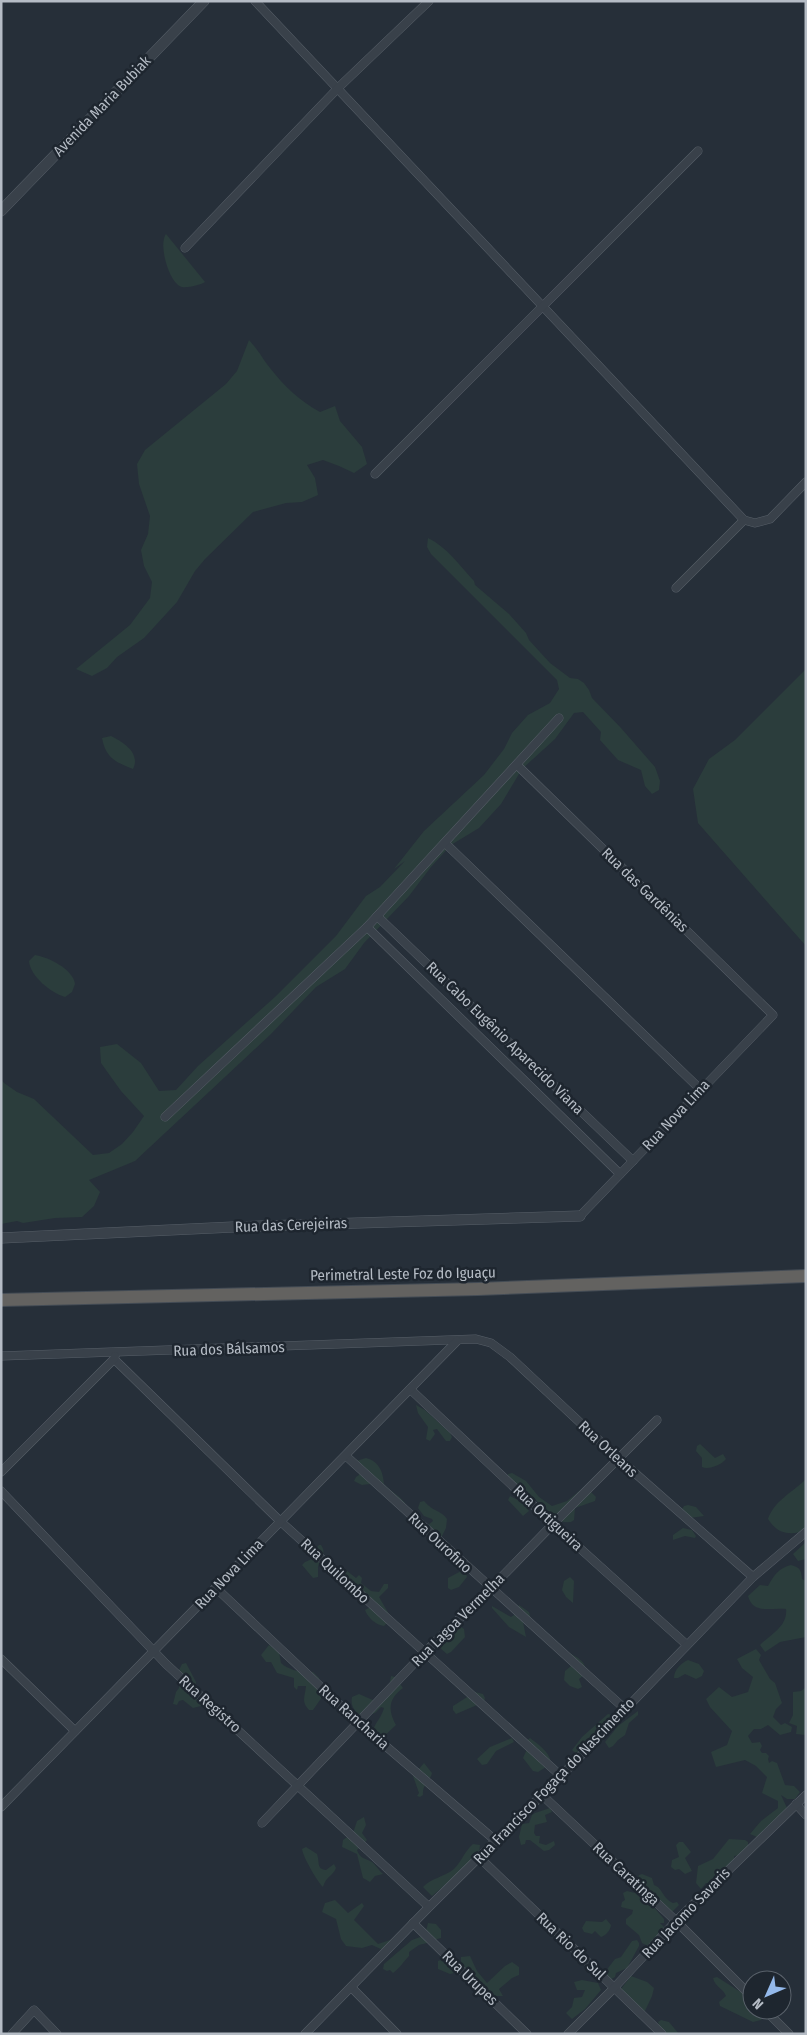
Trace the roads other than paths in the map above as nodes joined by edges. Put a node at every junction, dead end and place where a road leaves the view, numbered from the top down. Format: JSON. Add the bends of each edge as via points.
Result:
{"nodes":[{"id":1,"x":204,"y":1,"type":"edge"},
{"id":2,"x":255,"y":1,"type":"edge"},
{"id":3,"x":430,"y":1,"type":"edge"},
{"id":4,"x":338,"y":88,"type":"junction"},
{"id":5,"x":698,"y":151,"type":"dead end"},
{"id":6,"x":2,"y":210,"type":"edge"},
{"id":7,"x":185,"y":248,"type":"dead end"},
{"id":8,"x":541,"y":306,"type":"junction"},
{"id":9,"x":375,"y":474,"type":"dead end"},
{"id":10,"x":806,"y":482,"type":"edge"},
{"id":11,"x":744,"y":520,"type":"junction"},
{"id":12,"x":676,"y":588,"type":"dead end"},
{"id":13,"x":559,"y":718,"type":"dead end"},
{"id":14,"x":517,"y":765,"type":"junction"},
{"id":15,"x":445,"y":843,"type":"junction"},
{"id":16,"x":377,"y":916,"type":"junction"},
{"id":17,"x":367,"y":927,"type":"junction"},
{"id":18,"x":773,"y":1015,"type":"joint"},
{"id":19,"x":700,"y":1090,"type":"junction"},
{"id":20,"x":165,"y":1117,"type":"dead end"},
{"id":21,"x":633,"y":1161,"type":"junction"},
{"id":22,"x":620,"y":1174,"type":"junction"},
{"id":23,"x":580,"y":1216,"type":"joint"},
{"id":24,"x":1,"y":1238,"type":"edge"},
{"id":25,"x":806,"y":1276,"type":"edge"},
{"id":26,"x":1,"y":1300,"type":"edge"},
{"id":27,"x":457,"y":1341,"type":"junction"},
{"id":28,"x":1,"y":1356,"type":"edge"},
{"id":29,"x":115,"y":1356,"type":"junction"},
{"id":30,"x":410,"y":1389,"type":"junction"},
{"id":31,"x":657,"y":1420,"type":"dead end"},
{"id":32,"x":346,"y":1456,"type":"junction"},
{"id":33,"x":619,"y":1459,"type":"junction"},
{"id":34,"x":1,"y":1472,"type":"edge"},
{"id":35,"x":1,"y":1490,"type":"edge"},
{"id":36,"x":280,"y":1521,"type":"junction"},
{"id":37,"x":552,"y":1524,"type":"junction"},
{"id":38,"x":806,"y":1532,"type":"edge"},
{"id":39,"x":753,"y":1577,"type":"junction"},
{"id":40,"x":216,"y":1588,"type":"junction"},
{"id":41,"x":490,"y":1589,"type":"junction"},
{"id":42,"x":687,"y":1646,"type":"junction"},
{"id":43,"x":154,"y":1651,"type":"junction"},
{"id":44,"x":424,"y":1653,"type":"junction"},
{"id":45,"x":1,"y":1659,"type":"edge"},
{"id":46,"x":625,"y":1709,"type":"junction"},
{"id":47,"x":359,"y":1722,"type":"junction"},
{"id":48,"x":75,"y":1731,"type":"junction"},
{"id":49,"x":561,"y":1776,"type":"junction"},
{"id":50,"x":299,"y":1785,"type":"junction"},
{"id":51,"x":806,"y":1794,"type":"edge"},
{"id":52,"x":542,"y":1795,"type":"junction"},
{"id":53,"x":796,"y":1804,"type":"junction"},
{"id":54,"x":1,"y":1807,"type":"edge"},
{"id":55,"x":806,"y":1815,"type":"edge"},
{"id":56,"x":262,"y":1823,"type":"dead end"},
{"id":57,"x":496,"y":1841,"type":"junction"},
{"id":58,"x":480,"y":1858,"type":"junction"},
{"id":59,"x":429,"y":1907,"type":"junction"},
{"id":60,"x":676,"y":1921,"type":"junction"},
{"id":61,"x":413,"y":1922,"type":"junction"},
{"id":62,"x":351,"y":1987,"type":"junction"},
{"id":63,"x":742,"y":1987,"type":"edge"},
{"id":64,"x":614,"y":1988,"type":"junction"},
{"id":65,"x":775,"y":2020,"type":"edge"},
{"id":66,"x":12,"y":2034,"type":"edge"},
{"id":67,"x":57,"y":2034,"type":"edge"},
{"id":68,"x":305,"y":2034,"type":"edge"},
{"id":69,"x":397,"y":2034,"type":"edge"},
{"id":70,"x":527,"y":2034,"type":"edge"},
{"id":71,"x":568,"y":2034,"type":"edge"},
{"id":72,"x":662,"y":2034,"type":"edge"},
{"id":73,"x":789,"y":2034,"type":"edge"}],
"edges":[{"from":1,"to":6,"type":"street","name":"Avenida Maria Bubiak"},
{"from":2,"to":4,"type":"street"},
{"from":3,"to":4,"type":"street"},
{"from":4,"to":7,"type":"street"},
{"from":4,"to":8,"type":"street"},
{"from":5,"to":8,"type":"street"},
{"from":8,"to":9,"type":"street"},
{"from":8,"to":11,"type":"street"},
{"from":10,"to":11,"type":"street","via":[[770,519],[755,523]]},
{"from":11,"to":12,"type":"street"},
{"from":13,"to":14,"type":"street"},
{"from":14,"to":15,"type":"street"},
{"from":14,"to":18,"type":"street","name":"Rua das Gardênias"},
{"from":15,"to":16,"type":"street"},
{"from":15,"to":19,"type":"street"},
{"from":16,"to":17,"type":"street"},
{"from":16,"to":21,"type":"street","name":"Rua Cabo Eugênio Aparecido Viana"},
{"from":17,"to":20,"type":"street"},
{"from":17,"to":22,"type":"street","name":"Rua Cabo Eugênio Aparecido Viana"},
{"from":18,"to":19,"type":"street","name":"Rua Nova Lima"},
{"from":19,"to":21,"type":"street","name":"Rua Nova Lima"},
{"from":21,"to":22,"type":"street","name":"Rua Nova Lima"},
{"from":22,"to":23,"type":"street","name":"Rua Nova Lima"},
{"from":23,"to":24,"type":"street","name":"Rua das Cerejeiras"},
{"from":25,"to":26,"type":"highway","name":"Perimetral Leste Foz do Iguaçu","via":[[478,1289]]},
{"from":27,"to":29,"type":"street","name":"Rua dos Bálsamos"},
{"from":27,"to":30,"type":"street","name":"Rua Nova Lima"},
{"from":27,"to":33,"type":"street","name":"Rua Orleans","via":[[476,1339],[491,1342]]},
{"from":28,"to":29,"type":"street","name":"Rua dos Bálsamos"},
{"from":29,"to":34,"type":"street"},
{"from":29,"to":36,"type":"street","name":"Rua Quilombo"},
{"from":30,"to":32,"type":"street","name":"Rua Nova Lima"},
{"from":30,"to":37,"type":"street","name":"Rua Ortigueira"},
{"from":31,"to":33,"type":"street","name":"Rua Lagoa Vermelha"},
{"from":32,"to":36,"type":"street","name":"Rua Nova Lima"},
{"from":32,"to":41,"type":"street","name":"Rua Ourofino"},
{"from":33,"to":37,"type":"street","name":"Rua Lagoa Vermelha"},
{"from":33,"to":39,"type":"street","name":"Rua Orleans"},
{"from":35,"to":43,"type":"street","name":"Rua Registro"},
{"from":36,"to":40,"type":"street","name":"Rua Nova Lima"},
{"from":36,"to":44,"type":"street","name":"Rua Quilombo"},
{"from":37,"to":41,"type":"street","name":"Rua Lagoa Vermelha"},
{"from":37,"to":42,"type":"street","name":"Rua Ortigueira"},
{"from":38,"to":39,"type":"street","name":"Rua Francisco Fogaça do Nascimento"},
{"from":39,"to":42,"type":"street","name":"Rua Francisco Fogaça do Nascimento"},
{"from":40,"to":43,"type":"street","name":"Rua Nova Lima"},
{"from":40,"to":47,"type":"street","name":"Rua Rancharia"},
{"from":41,"to":44,"type":"street","name":"Rua Lagoa Vermelha"},
{"from":41,"to":46,"type":"street","name":"Rua Ourofino"},
{"from":42,"to":46,"type":"street","name":"Rua Francisco Fogaça do Nascimento"},
{"from":43,"to":48,"type":"street","name":"Rua Nova Lima"},
{"from":43,"to":50,"type":"street","name":"Rua Registro"},
{"from":44,"to":47,"type":"street","name":"Rua Lagoa Vermelha"},
{"from":44,"to":49,"type":"street","name":"Rua Quilombo"},
{"from":45,"to":48,"type":"street"},
{"from":46,"to":49,"type":"street","name":"Rua Francisco Fogaça do Nascimento"},
{"from":47,"to":50,"type":"street","name":"Rua Lagoa Vermelha"},
{"from":47,"to":57,"type":"street","name":"Rua Rancharia"},
{"from":48,"to":54,"type":"street","name":"Rua Nova Lima"},
{"from":49,"to":52,"type":"street","name":"Rua Francisco Fogaça do Nascimento"},
{"from":50,"to":56,"type":"street","name":"Rua Lagoa Vermelha"},
{"from":50,"to":59,"type":"street","name":"Rua Registro"},
{"from":51,"to":53,"type":"street","name":"Rua Jacomo Savaris"},
{"from":52,"to":57,"type":"street","name":"Rua Francisco Fogaça do Nascimento"},
{"from":52,"to":60,"type":"street","name":"Rua Caratinga"},
{"from":53,"to":55,"type":"street"},
{"from":53,"to":60,"type":"street","name":"Rua Jacomo Savaris"},
{"from":57,"to":58,"type":"street","name":"Rua Francisco Fogaça do Nascimento"},
{"from":58,"to":59,"type":"street","name":"Rua Francisco Fogaça do Nascimento"},
{"from":58,"to":64,"type":"street","name":"Rua Rio do Sul"},
{"from":59,"to":61,"type":"street","name":"Rua Francisco Fogaça do Nascimento"},
{"from":60,"to":63,"type":"street","name":"Rua Caratinga"},
{"from":60,"to":64,"type":"street","name":"Rua Jacomo Savaris"},
{"from":61,"to":62,"type":"street","name":"Rua Francisco Fogaça do Nascimento"},
{"from":61,"to":70,"type":"street","name":"Rua Urupes"},
{"from":62,"to":68,"type":"street","name":"Rua Francisco Fogaça do Nascimento"},
{"from":62,"to":69,"type":"street"},
{"from":64,"to":71,"type":"street","name":"Rua Jacomo Savaris"},
{"from":64,"to":72,"type":"street","name":"Rua Rio do Sul"},
{"from":65,"to":73,"type":"street"},
{"from":66,"to":67,"type":"street","via":[[34,2010]]}]}
